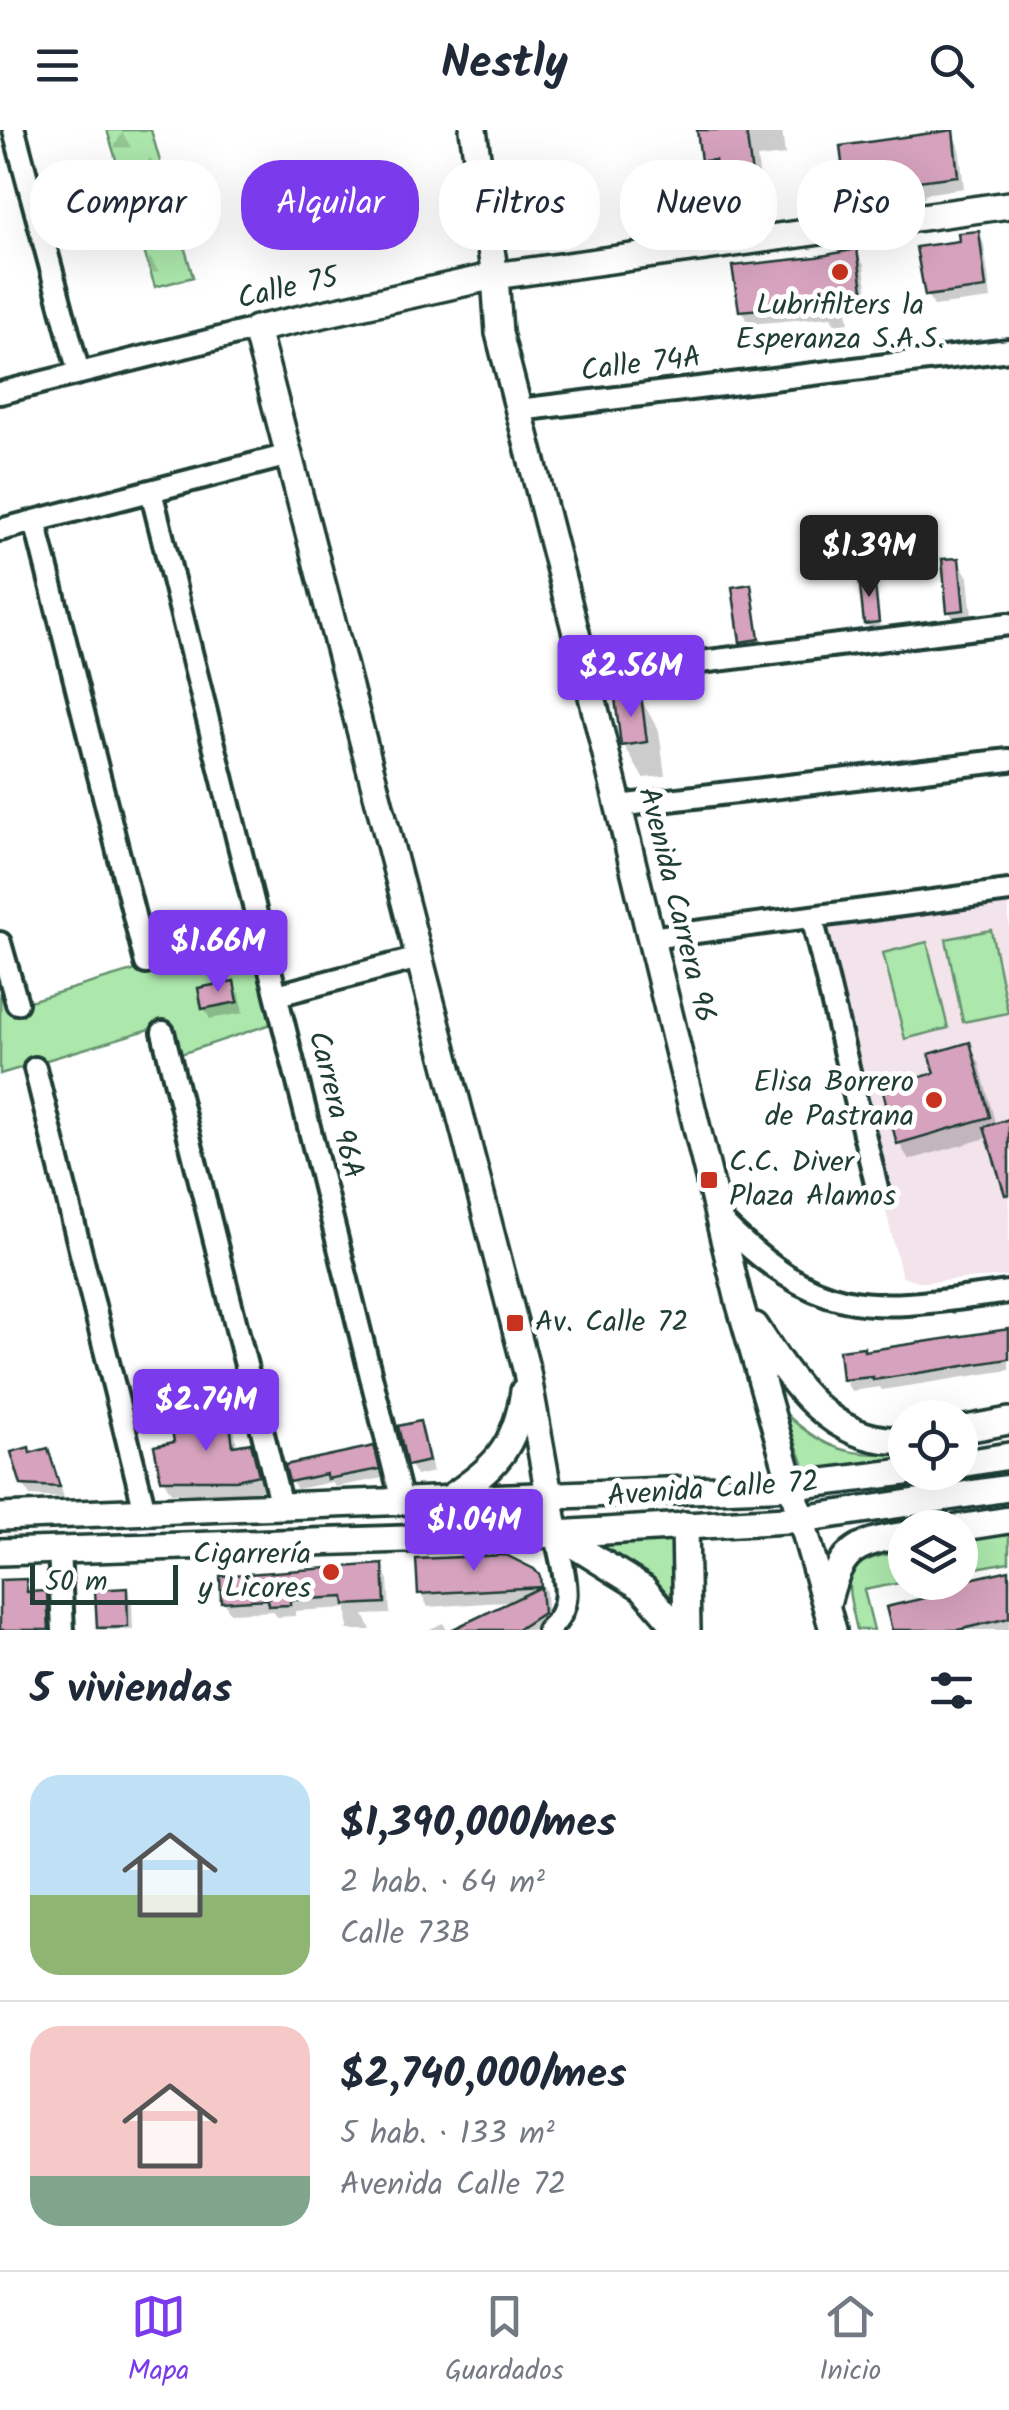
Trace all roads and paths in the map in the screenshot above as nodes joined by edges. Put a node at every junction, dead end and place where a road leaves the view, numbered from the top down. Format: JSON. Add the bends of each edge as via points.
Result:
{"nodes":[{"id":1,"x":14,"y":130,"type":"edge"},
{"id":2,"x":474,"y":130,"type":"edge"},
{"id":3,"x":1009,"y":205,"type":"edge"},
{"id":4,"x":495,"y":276,"type":"junction"},
{"id":5,"x":256,"y":329,"type":"junction"},
{"id":6,"x":1009,"y":350,"type":"edge"},
{"id":7,"x":78,"y":373,"type":"junction"},
{"id":8,"x":0,"y":392,"type":"edge"},
{"id":9,"x":519,"y":410,"type":"junction"},
{"id":10,"x":288,"y":456,"type":"junction"},
{"id":11,"x":151,"y":491,"type":"junction"},
{"id":12,"x":35,"y":521,"type":"junction"},
{"id":13,"x":0,"y":530,"type":"edge"},
{"id":14,"x":1009,"y":624,"type":"edge"},
{"id":15,"x":587,"y":676,"type":"junction"},
{"id":16,"x":1009,"y":760,"type":"edge"},
{"id":17,"x":618,"y":806,"type":"junction"},
{"id":18,"x":1009,"y":891,"type":"edge"},
{"id":19,"x":812,"y":917,"type":"junction"},
{"id":20,"x":650,"y":938,"type":"junction"},
{"id":21,"x":0,"y":944,"type":"edge"},
{"id":22,"x":420,"y":958,"type":"junction"},
{"id":23,"x":146,"y":963,"type":"dead end"},
{"id":24,"x":276,"y":996,"type":"junction"},
{"id":25,"x":17,"y":1003,"type":"dead end"},
{"id":26,"x":163,"y":1032,"type":"dead end"},
{"id":27,"x":35,"y":1068,"type":"dead end"},
{"id":28,"x":878,"y":1192,"type":"dead end"},
{"id":29,"x":719,"y":1219,"type":"junction"},
{"id":30,"x":1009,"y":1292,"type":"edge"},
{"id":31,"x":739,"y":1301,"type":"junction"},
{"id":32,"x":527,"y":1372,"type":"junction"},
{"id":33,"x":1009,"y":1421,"type":"edge"},
{"id":34,"x":978,"y":1427,"type":"edge"},
{"id":35,"x":888,"y":1439,"type":"edge"},
{"id":36,"x":1009,"y":1456,"type":"edge"},
{"id":37,"x":978,"y":1461,"type":"edge"},
{"id":38,"x":888,"y":1474,"type":"edge"},
{"id":39,"x":793,"y":1486,"type":"junction"},
{"id":40,"x":1009,"y":1488,"type":"edge"},
{"id":41,"x":549,"y":1496,"type":"junction"},
{"id":42,"x":448,"y":1499,"type":"junction"},
{"id":43,"x":402,"y":1500,"type":"junction"},
{"id":44,"x":282,"y":1506,"type":"junction"},
{"id":45,"x":145,"y":1511,"type":"junction"},
{"id":46,"x":1,"y":1513,"type":"edge"},
{"id":47,"x":802,"y":1519,"type":"junction"},
{"id":48,"x":1009,"y":1520,"type":"edge"},
{"id":49,"x":685,"y":1525,"type":"junction"},
{"id":50,"x":978,"y":1525,"type":"edge"},
{"id":51,"x":556,"y":1534,"type":"junction"},
{"id":52,"x":888,"y":1538,"type":"edge"},
{"id":53,"x":59,"y":1550,"type":"junction"},
{"id":54,"x":0,"y":1552,"type":"edge"},
{"id":55,"x":827,"y":1604,"type":"junction"},
{"id":56,"x":63,"y":1630,"type":"edge"},
{"id":57,"x":548,"y":1630,"type":"edge"},
{"id":58,"x":679,"y":1630,"type":"edge"},
{"id":59,"x":687,"y":1630,"type":"edge"},
{"id":60,"x":833,"y":1630,"type":"edge"}],
"edges":[{"from":1,"to":7,"type":"street"},
{"from":2,"to":4,"type":"main road","name":"Avenida Carrera 96"},
{"from":3,"to":4,"type":"main road","name":"Calle 75"},
{"from":4,"to":5,"type":"main road","name":"Calle 75"},
{"from":4,"to":9,"type":"main road","name":"Avenida Carrera 96","via":[[499,333]]},
{"from":5,"to":7,"type":"street","name":"Calle 75"},
{"from":5,"to":10,"type":"main road"},
{"from":6,"to":9,"type":"street","name":"Calle 74A"},
{"from":7,"to":8,"type":"street","name":"Calle 75"},
{"from":9,"to":15,"type":"main road","name":"Avenida Carrera 96"},
{"from":10,"to":11,"type":"street"},
{"from":10,"to":22,"type":"main road"},
{"from":11,"to":12,"type":"street"},
{"from":11,"to":24,"type":"street","name":"Carrera 96A"},
{"from":12,"to":13,"type":"street"},
{"from":12,"to":23,"type":"street"},
{"from":14,"to":15,"type":"street"},
{"from":15,"to":17,"type":"main road","name":"Avenida Carrera 96"},
{"from":16,"to":17,"type":"street"},
{"from":17,"to":20,"type":"main road","name":"Avenida Carrera 96"},
{"from":18,"to":19,"type":"street"},
{"from":19,"to":20,"type":"street"},
{"from":19,"to":28,"type":"street"},
{"from":20,"to":29,"type":"main road","name":"Avenida Carrera 96"},
{"from":21,"to":25,"type":"street"},
{"from":22,"to":24,"type":"street"},
{"from":22,"to":32,"type":"main road"},
{"from":24,"to":43,"type":"street","name":"Carrera 96A"},
{"from":26,"to":44,"type":"street"},
{"from":27,"to":45,"type":"street"},
{"from":29,"to":30,"type":"street","via":[[782,1274],[830,1299],[907,1305]]},
{"from":29,"to":31,"type":"main road","name":"Avenida Carrera 96"},
{"from":31,"to":35,"type":"main road","via":[[804,1396],[846,1428]]},
{"from":31,"to":39,"type":"main road","name":"Avenida Carrera 96"},
{"from":32,"to":41,"type":"main road"},
{"from":32,"to":42,"type":"main road","via":[[506,1450]]},
{"from":33,"to":34,"type":"main road"},
{"from":36,"to":37,"type":"main road"},
{"from":38,"to":39,"type":"main road","name":"Avenida Calle 72"},
{"from":39,"to":41,"type":"main road","name":"Avenida Calle 72"},
{"from":39,"to":47,"type":"main road","name":"Avenida Carrera 96"},
{"from":40,"to":47,"type":"main road","name":"Avenida Calle 72"},
{"from":41,"to":42,"type":"main road","name":"Avenida Calle 72"},
{"from":41,"to":51,"type":"main road"},
{"from":42,"to":43,"type":"main road","name":"Avenida Calle 72"},
{"from":43,"to":44,"type":"main road","name":"Avenida Calle 72"},
{"from":44,"to":45,"type":"main road","name":"Avenida Calle 72"},
{"from":45,"to":46,"type":"main road","name":"Avenida Calle 72"},
{"from":47,"to":49,"type":"main road","name":"Avenida Calle 72"},
{"from":47,"to":55,"type":"main road","name":"Avenida Carrera 96"},
{"from":48,"to":50,"type":"main road"},
{"from":49,"to":51,"type":"main road","name":"Avenida Calle 72"},
{"from":49,"to":59,"type":"main road"},
{"from":51,"to":53,"type":"main road","name":"Avenida Calle 72"},
{"from":51,"to":57,"type":"street","via":[[567,1605]]},
{"from":51,"to":58,"type":"main road","via":[[642,1588]]},
{"from":52,"to":55,"type":"main road","via":[[848,1556],[834,1574]]},
{"from":53,"to":54,"type":"main road","name":"Avenida Calle 72"},
{"from":53,"to":56,"type":"street"},
{"from":55,"to":60,"type":"main road","name":"Avenida Carrera 96"}]}
